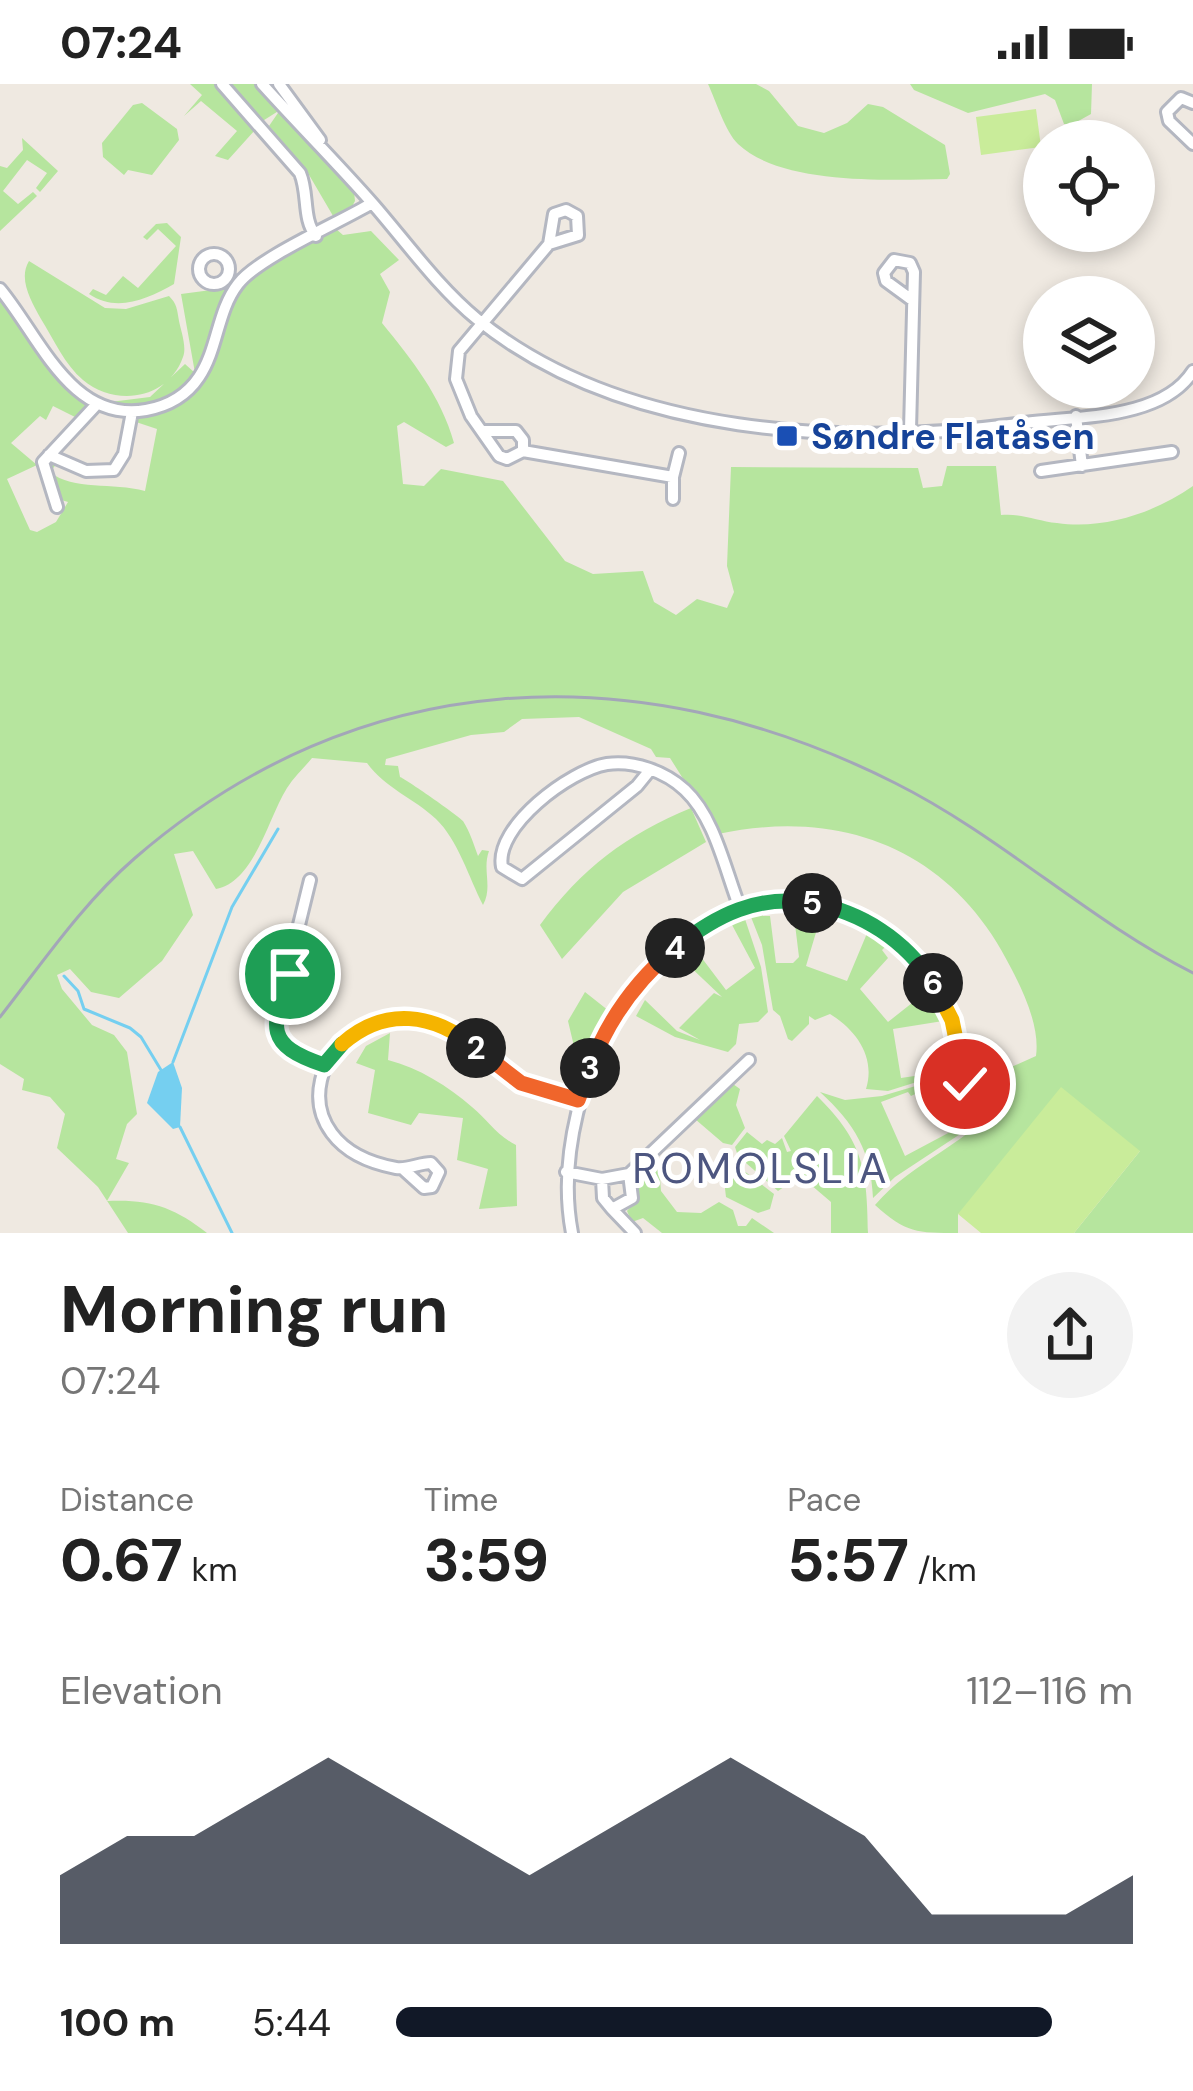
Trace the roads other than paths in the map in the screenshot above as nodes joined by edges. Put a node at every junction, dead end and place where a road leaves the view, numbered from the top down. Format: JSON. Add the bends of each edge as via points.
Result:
{"nodes":[{"id":1,"x":221,"y":84,"type":"edge"},
{"id":2,"x":270,"y":86,"type":"edge"},
{"id":3,"x":1193,"y":103,"type":"edge"},
{"id":4,"x":1193,"y":144,"type":"edge"},
{"id":5,"x":372,"y":203,"type":"junction"},
{"id":6,"x":316,"y":236,"type":"junction"},
{"id":7,"x":549,"y":244,"type":"dead end"},
{"id":8,"x":228,"y":268,"type":"dead end"},
{"id":9,"x":250,"y":272,"type":"junction"},
{"id":10,"x":0,"y":289,"type":"edge"},
{"id":11,"x":912,"y":300,"type":"dead end"},
{"id":12,"x":481,"y":322,"type":"junction"},
{"id":13,"x":1193,"y":371,"type":"edge"},
{"id":14,"x":1189,"y":387,"type":"edge"},
{"id":15,"x":97,"y":404,"type":"junction"},
{"id":16,"x":132,"y":412,"type":"junction"},
{"id":17,"x":1076,"y":416,"type":"junction"},
{"id":18,"x":910,"y":430,"type":"junction"},
{"id":19,"x":484,"y":431,"type":"junction"},
{"id":20,"x":523,"y":451,"type":"junction"},
{"id":21,"x":1172,"y":452,"type":"dead end"},
{"id":22,"x":679,"y":453,"type":"dead end"},
{"id":23,"x":49,"y":455,"type":"junction"},
{"id":24,"x":1082,"y":466,"type":"junction"},
{"id":25,"x":1042,"y":471,"type":"dead end"},
{"id":26,"x":673,"y":478,"type":"junction"},
{"id":27,"x":673,"y":499,"type":"dead end"},
{"id":28,"x":57,"y":507,"type":"dead end"},
{"id":29,"x":650,"y":770,"type":"junction"},
{"id":30,"x":310,"y":880,"type":"dead end"},
{"id":31,"x":740,"y":908,"type":"junction"},
{"id":32,"x":749,"y":1060,"type":"dead end"},
{"id":33,"x":324,"y":1065,"type":"junction"},
{"id":34,"x":963,"y":1065,"type":"dead end"},
{"id":35,"x":578,"y":1100,"type":"junction"},
{"id":36,"x":404,"y":1169,"type":"dead end"},
{"id":37,"x":566,"y":1172,"type":"junction"},
{"id":38,"x":628,"y":1174,"type":"junction"},
{"id":39,"x":602,"y":1179,"type":"junction"},
{"id":40,"x":612,"y":1209,"type":"junction"},
{"id":41,"x":572,"y":1233,"type":"edge"},
{"id":42,"x":634,"y":1233,"type":"edge"}],
"edges":[{"from":1,"to":6,"type":"street","via":[[300,173]]},
{"from":2,"to":5,"type":"street"},
{"from":3,"to":4,"type":"street","via":[[1180,98],[1167,112]]},
{"from":5,"to":6,"type":"street"},
{"from":5,"to":12,"type":"street"},
{"from":6,"to":9,"type":"street"},
{"from":7,"to":12,"type":"street"},
{"from":8,"to":9,"type":"street"},
{"from":9,"to":16,"type":"street","via":[[226,307],[198,379],[171,402]]},
{"from":10,"to":15,"type":"street","via":[[66,380]]},
{"from":11,"to":18,"type":"street"},
{"from":12,"to":18,"type":"street","via":[[532,359],[622,400],[782,429]]},
{"from":12,"to":19,"type":"street","via":[[454,367]]},
{"from":13,"to":14,"type":"street"},
{"from":14,"to":17,"type":"street","via":[[1148,404]]},
{"from":15,"to":16,"type":"street"},
{"from":15,"to":23,"type":"street"},
{"from":16,"to":23,"type":"street","via":[[114,470],[86,471]]},
{"from":17,"to":18,"type":"street"},
{"from":17,"to":24,"type":"street"},
{"from":19,"to":20,"type":"street","via":[[516,431]]},
{"from":19,"to":20,"type":"street","via":[[499,456]]},
{"from":20,"to":26,"type":"street"},
{"from":21,"to":24,"type":"street"},
{"from":22,"to":26,"type":"street"},
{"from":23,"to":28,"type":"street","via":[[42,466]]},
{"from":24,"to":25,"type":"street"},
{"from":26,"to":27,"type":"street"},
{"from":29,"to":29,"type":"street","via":[[611,763],[568,781],[512,832],[499,852],[502,868],[522,879]]},
{"from":29,"to":31,"type":"street","via":[[697,803]]},
{"from":30,"to":33,"type":"street","via":[[274,1027],[286,1049]]},
{"from":31,"to":34,"type":"street","via":[[772,900],[824,905],[892,938],[945,1002]]},
{"from":31,"to":35,"type":"street","via":[[645,975],[598,1046]]},
{"from":32,"to":38,"type":"street"},
{"from":33,"to":35,"type":"street","via":[[367,1026],[421,1018],[460,1035],[521,1083]]},
{"from":33,"to":36,"type":"street","via":[[325,1127],[360,1157]]},
{"from":35,"to":37,"type":"street"},
{"from":37,"to":39,"type":"street"},
{"from":37,"to":41,"type":"street"},
{"from":38,"to":39,"type":"street"},
{"from":38,"to":40,"type":"street","via":[[632,1198]]},
{"from":39,"to":40,"type":"street"},
{"from":40,"to":42,"type":"street"}]}
